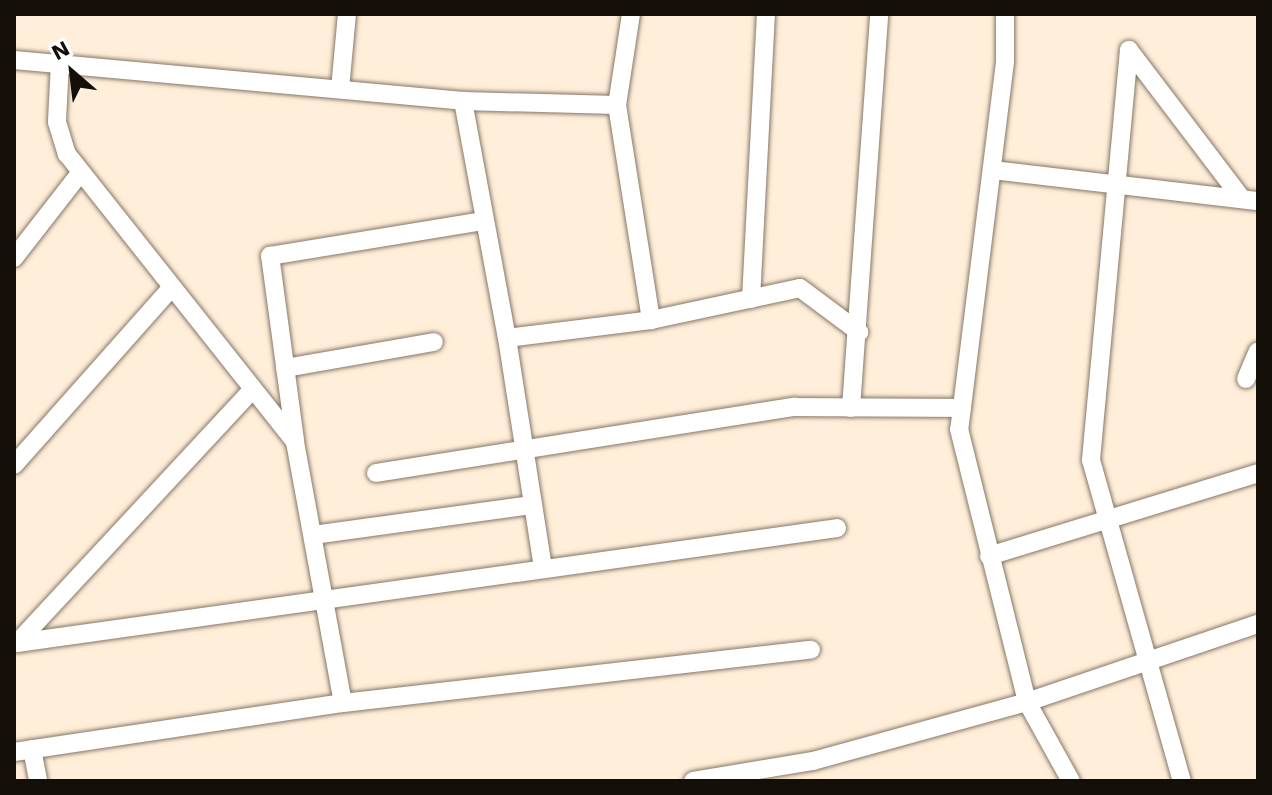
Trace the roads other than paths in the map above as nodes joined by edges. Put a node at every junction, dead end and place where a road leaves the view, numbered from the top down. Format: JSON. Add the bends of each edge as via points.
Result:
{"nodes":[{"id":1,"x":347,"y":14,"type":"edge"},
{"id":2,"x":631,"y":14,"type":"edge"},
{"id":3,"x":766,"y":14,"type":"edge"},
{"id":4,"x":879,"y":14,"type":"edge"},
{"id":5,"x":1005,"y":14,"type":"edge"},
{"id":6,"x":14,"y":60,"type":"edge"},
{"id":7,"x":60,"y":62,"type":"junction"},
{"id":8,"x":340,"y":89,"type":"junction"},
{"id":9,"x":463,"y":101,"type":"junction"},
{"id":10,"x":617,"y":105,"type":"junction"},
{"id":11,"x":993,"y":170,"type":"junction"},
{"id":12,"x":81,"y":172,"type":"junction"},
{"id":13,"x":1116,"y":183,"type":"junction"},
{"id":14,"x":1250,"y":200,"type":"edge"},
{"id":15,"x":484,"y":221,"type":"junction"},
{"id":16,"x":14,"y":258,"type":"edge"},
{"id":17,"x":170,"y":289,"type":"junction"},
{"id":18,"x":751,"y":299,"type":"junction"},
{"id":19,"x":651,"y":320,"type":"junction"},
{"id":20,"x":859,"y":332,"type":"junction"},
{"id":21,"x":507,"y":338,"type":"junction"},
{"id":22,"x":434,"y":342,"type":"dead end"},
{"id":23,"x":1258,"y":351,"type":"edge"},
{"id":24,"x":285,"y":368,"type":"junction"},
{"id":25,"x":1246,"y":379,"type":"dead end"},
{"id":26,"x":252,"y":390,"type":"junction"},
{"id":27,"x":851,"y":408,"type":"junction"},
{"id":28,"x":962,"y":408,"type":"junction"},
{"id":29,"x":295,"y":442,"type":"junction"},
{"id":30,"x":524,"y":448,"type":"junction"},
{"id":31,"x":15,"y":461,"type":"edge"},
{"id":32,"x":376,"y":473,"type":"dead end"},
{"id":33,"x":1258,"y":473,"type":"edge"},
{"id":34,"x":533,"y":505,"type":"junction"},
{"id":35,"x":1108,"y":521,"type":"junction"},
{"id":36,"x":837,"y":528,"type":"dead end"},
{"id":37,"x":313,"y":535,"type":"junction"},
{"id":38,"x":989,"y":556,"type":"junction"},
{"id":39,"x":543,"y":567,"type":"junction"},
{"id":40,"x":324,"y":597,"type":"junction"},
{"id":41,"x":1258,"y":624,"type":"edge"},
{"id":42,"x":811,"y":650,"type":"dead end"},
{"id":43,"x":1148,"y":660,"type":"junction"},
{"id":44,"x":1027,"y":702,"type":"junction"},
{"id":45,"x":343,"y":703,"type":"junction"},
{"id":46,"x":23,"y":750,"type":"edge"},
{"id":47,"x":805,"y":772,"type":"edge"},
{"id":48,"x":38,"y":781,"type":"edge"},
{"id":49,"x":693,"y":781,"type":"edge"},
{"id":50,"x":1071,"y":781,"type":"edge"},
{"id":51,"x":1182,"y":781,"type":"edge"}],
"edges":[{"from":1,"to":8,"type":"street"},
{"from":2,"to":10,"type":"street"},
{"from":3,"to":18,"type":"street"},
{"from":4,"to":20,"type":"street"},
{"from":5,"to":11,"type":"street"},
{"from":6,"to":7,"type":"street"},
{"from":7,"to":8,"type":"street"},
{"from":7,"to":12,"type":"street","via":[[60,139]]},
{"from":8,"to":9,"type":"street"},
{"from":9,"to":10,"type":"street"},
{"from":9,"to":15,"type":"street"},
{"from":10,"to":19,"type":"street"},
{"from":11,"to":13,"type":"street"},
{"from":11,"to":28,"type":"street"},
{"from":12,"to":16,"type":"street"},
{"from":12,"to":17,"type":"street"},
{"from":13,"to":14,"type":"street"},
{"from":13,"to":14,"type":"street","via":[[1129,50]]},
{"from":13,"to":35,"type":"street","via":[[1091,460]]},
{"from":15,"to":21,"type":"street"},
{"from":15,"to":24,"type":"street","via":[[270,256]]},
{"from":17,"to":26,"type":"street"},
{"from":17,"to":31,"type":"street"},
{"from":18,"to":19,"type":"street"},
{"from":18,"to":20,"type":"street","via":[[800,288]]},
{"from":19,"to":21,"type":"street"},
{"from":20,"to":27,"type":"street"},
{"from":21,"to":30,"type":"street"},
{"from":22,"to":24,"type":"street"},
{"from":23,"to":25,"type":"street"},
{"from":24,"to":29,"type":"street"},
{"from":26,"to":29,"type":"street"},
{"from":26,"to":40,"type":"street","via":[[17,643]]},
{"from":27,"to":28,"type":"street"},
{"from":27,"to":30,"type":"street","via":[[795,407]]},
{"from":28,"to":38,"type":"street","via":[[959,429]]},
{"from":29,"to":37,"type":"street"},
{"from":30,"to":32,"type":"street"},
{"from":30,"to":34,"type":"street"},
{"from":33,"to":35,"type":"street"},
{"from":34,"to":37,"type":"street"},
{"from":34,"to":39,"type":"street"},
{"from":35,"to":38,"type":"street"},
{"from":35,"to":43,"type":"street"},
{"from":36,"to":39,"type":"street"},
{"from":37,"to":40,"type":"street"},
{"from":38,"to":44,"type":"street"},
{"from":39,"to":40,"type":"street"},
{"from":40,"to":45,"type":"street"},
{"from":41,"to":43,"type":"street"},
{"from":42,"to":45,"type":"street"},
{"from":43,"to":44,"type":"street"},
{"from":43,"to":51,"type":"street"},
{"from":44,"to":47,"type":"street"},
{"from":44,"to":50,"type":"street"},
{"from":45,"to":46,"type":"street"},
{"from":46,"to":48,"type":"street"},
{"from":47,"to":49,"type":"street"}]}
